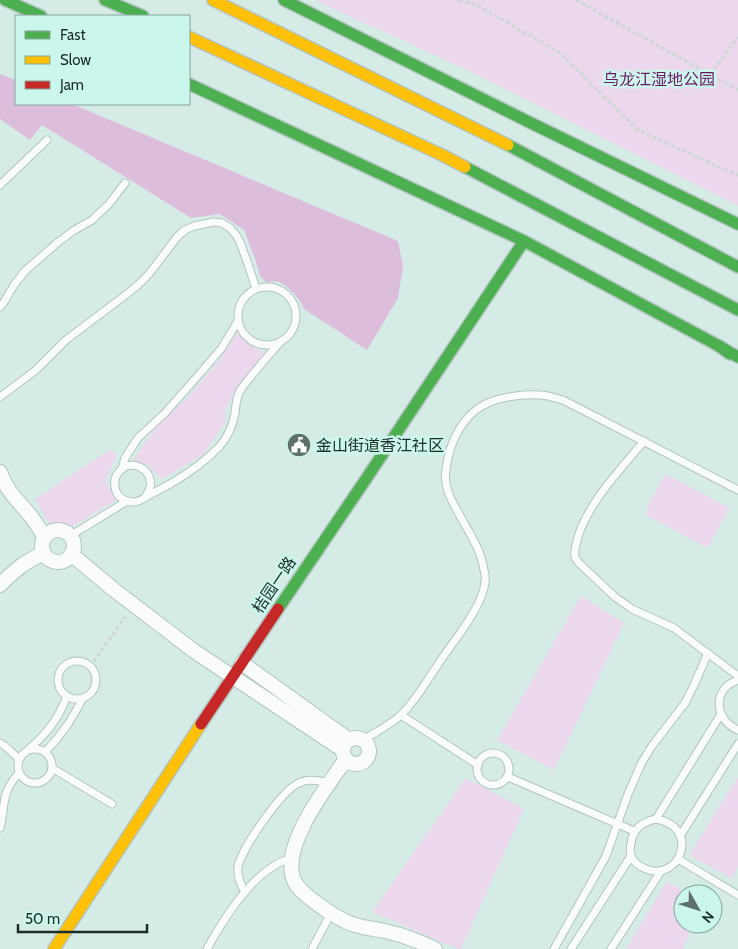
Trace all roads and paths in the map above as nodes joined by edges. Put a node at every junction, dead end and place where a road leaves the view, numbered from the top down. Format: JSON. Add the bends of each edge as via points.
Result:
{"nodes":[{"id":1,"x":5,"y":0,"type":"edge"},
{"id":2,"x":105,"y":0,"type":"edge"},
{"id":3,"x":213,"y":0,"type":"edge"},
{"id":4,"x":284,"y":0,"type":"edge"},
{"id":5,"x":458,"y":0,"type":"edge"},
{"id":6,"x":576,"y":0,"type":"edge"},
{"id":7,"x":39,"y":15,"type":"edge"},
{"id":8,"x":141,"y":15,"type":"edge"},
{"id":9,"x":190,"y":37,"type":"edge"},
{"id":10,"x":738,"y":38,"type":"edge"},
{"id":11,"x":710,"y":75,"type":"junction"},
{"id":12,"x":190,"y":84,"type":"edge"},
{"id":13,"x":738,"y":90,"type":"edge"},
{"id":14,"x":46,"y":140,"type":"dead end"},
{"id":15,"x":738,"y":175,"type":"edge"},
{"id":16,"x":125,"y":183,"type":"dead end"},
{"id":17,"x":0,"y":185,"type":"edge"},
{"id":18,"x":738,"y":224,"type":"edge"},
{"id":19,"x":524,"y":241,"type":"junction"},
{"id":20,"x":738,"y":267,"type":"edge"},
{"id":21,"x":256,"y":289,"type":"junction"},
{"id":22,"x":0,"y":307,"type":"edge"},
{"id":23,"x":738,"y":310,"type":"edge"},
{"id":24,"x":238,"y":321,"type":"junction"},
{"id":25,"x":281,"y":341,"type":"junction"},
{"id":26,"x":738,"y":358,"type":"edge"},
{"id":27,"x":0,"y":397,"type":"edge"},
{"id":28,"x":644,"y":442,"type":"junction"},
{"id":29,"x":122,"y":469,"type":"junction"},
{"id":30,"x":0,"y":472,"type":"edge"},
{"id":31,"x":738,"y":490,"type":"edge"},
{"id":32,"x":145,"y":497,"type":"junction"},
{"id":33,"x":127,"y":501,"type":"junction"},
{"id":34,"x":70,"y":536,"type":"junction"},
{"id":35,"x":45,"y":537,"type":"junction"},
{"id":36,"x":44,"y":553,"type":"junction"},
{"id":37,"x":71,"y":554,"type":"junction"},
{"id":38,"x":0,"y":585,"type":"edge"},
{"id":39,"x":134,"y":605,"type":"junction"},
{"id":40,"x":708,"y":653,"type":"junction"},
{"id":41,"x":242,"y":663,"type":"junction"},
{"id":42,"x":90,"y":667,"type":"junction"},
{"id":43,"x":738,"y":676,"type":"edge"},
{"id":44,"x":232,"y":677,"type":"junction"},
{"id":45,"x":738,"y":680,"type":"edge"},
{"id":46,"x":67,"y":696,"type":"junction"},
{"id":47,"x":83,"y":698,"type":"junction"},
{"id":48,"x":721,"y":714,"type":"junction"},
{"id":49,"x":401,"y":715,"type":"junction"},
{"id":50,"x":738,"y":730,"type":"edge"},
{"id":51,"x":0,"y":744,"type":"edge"},
{"id":52,"x":738,"y":744,"type":"edge"},
{"id":53,"x":350,"y":747,"type":"junction"},
{"id":54,"x":27,"y":751,"type":"junction"},
{"id":55,"x":45,"y":752,"type":"junction"},
{"id":56,"x":19,"y":759,"type":"junction"},
{"id":57,"x":478,"y":765,"type":"junction"},
{"id":58,"x":52,"y":768,"type":"junction"},
{"id":59,"x":19,"y":773,"type":"junction"},
{"id":60,"x":508,"y":777,"type":"junction"},
{"id":61,"x":329,"y":784,"type":"junction"},
{"id":62,"x":112,"y":804,"type":"dead end"},
{"id":63,"x":656,"y":819,"type":"junction"},
{"id":64,"x":618,"y":824,"type":"junction"},
{"id":65,"x":0,"y":828,"type":"edge"},
{"id":66,"x":634,"y":831,"type":"junction"},
{"id":67,"x":680,"y":836,"type":"junction"},
{"id":68,"x":631,"y":856,"type":"junction"},
{"id":69,"x":292,"y":858,"type":"junction"},
{"id":70,"x":678,"y":858,"type":"junction"},
{"id":71,"x":661,"y":871,"type":"junction"},
{"id":72,"x":245,"y":892,"type":"junction"},
{"id":73,"x":738,"y":895,"type":"edge"},
{"id":74,"x":331,"y":913,"type":"junction"},
{"id":75,"x":431,"y":948,"type":"edge"},
{"id":76,"x":54,"y":949,"type":"edge"},
{"id":77,"x":207,"y":949,"type":"edge"},
{"id":78,"x":312,"y":949,"type":"edge"},
{"id":79,"x":554,"y":949,"type":"edge"},
{"id":80,"x":571,"y":949,"type":"edge"},
{"id":81,"x":611,"y":949,"type":"edge"}],
"edges":[{"from":1,"to":7,"type":"main road"},
{"from":2,"to":8,"type":"main road"},
{"from":3,"to":20,"type":"main road","via":[[499,140]]},
{"from":4,"to":18,"type":"main road"},
{"from":5,"to":15,"type":"path","via":[[477,5],[560,53],[638,130]]},
{"from":6,"to":11,"type":"path"},
{"from":9,"to":23,"type":"main road","via":[[442,155]]},
{"from":10,"to":11,"type":"path"},
{"from":11,"to":13,"type":"path"},
{"from":12,"to":19,"type":"main road"},
{"from":14,"to":17,"type":"lane"},
{"from":16,"to":22,"type":"lane","via":[[92,220],[25,271]]},
{"from":19,"to":26,"type":"main road"},
{"from":19,"to":41,"type":"main road","name":"桔园一路"},
{"from":21,"to":24,"type":"lane","via":[[241,302]]},
{"from":21,"to":25,"type":"lane","via":[[275,288],[290,299],[296,318],[294,327]]},
{"from":21,"to":27,"type":"lane","via":[[236,234],[222,223],[194,226],[177,237],[138,285],[66,340],[36,370]]},
{"from":24,"to":25,"type":"lane","via":[[246,337],[254,342],[263,345]]},
{"from":24,"to":29,"type":"lane","via":[[221,349],[165,413],[138,438]]},
{"from":25,"to":32,"type":"lane","via":[[239,391],[231,426],[220,446],[189,473]]},
{"from":28,"to":31,"type":"lane"},
{"from":28,"to":40,"type":"lane","via":[[589,512],[577,539],[575,557],[632,609],[674,628]]},
{"from":28,"to":49,"type":"lane","via":[[576,406],[549,396],[494,400],[472,413],[449,452],[446,488],[479,550],[486,580],[473,613]]},
{"from":29,"to":32,"type":"lane","via":[[128,466],[145,470],[151,487]]},
{"from":29,"to":33,"type":"lane","via":[[116,478],[115,490]]},
{"from":30,"to":35,"type":"street","via":[[6,486]]},
{"from":32,"to":33,"type":"lane","via":[[140,501]]},
{"from":33,"to":34,"type":"lane"},
{"from":34,"to":35,"type":"street","via":[[57,530]]},
{"from":34,"to":37,"type":"street","via":[[74,544]]},
{"from":35,"to":36,"type":"street"},
{"from":36,"to":37,"type":"street","via":[[57,562]]},
{"from":36,"to":38,"type":"street","via":[[19,566]]},
{"from":37,"to":39,"type":"street"},
{"from":39,"to":42,"type":"path"},
{"from":39,"to":44,"type":"street"},
{"from":40,"to":43,"type":"lane"},
{"from":40,"to":64,"type":"lane","via":[[685,703],[642,762]]},
{"from":41,"to":44,"type":"main road","name":"桔园一路"},
{"from":41,"to":53,"type":"street"},
{"from":42,"to":46,"type":"lane","via":[[73,662],[62,668],[59,686]]},
{"from":42,"to":47,"type":"lane","via":[[96,678],[95,684],[89,695]]},
{"from":44,"to":53,"type":"street"},
{"from":44,"to":76,"type":"main road","name":"桔园一路"},
{"from":45,"to":48,"type":"lane","via":[[726,686],[721,694]]},
{"from":46,"to":47,"type":"lane"},
{"from":46,"to":54,"type":"lane","via":[[54,723]]},
{"from":47,"to":55,"type":"lane","via":[[68,726]]},
{"from":48,"to":50,"type":"lane","via":[[729,725]]},
{"from":48,"to":63,"type":"lane"},
{"from":49,"to":53,"type":"lane"},
{"from":49,"to":57,"type":"lane"},
{"from":51,"to":56,"type":"lane"},
{"from":52,"to":67,"type":"lane"},
{"from":53,"to":61,"type":"street"},
{"from":54,"to":55,"type":"lane"},
{"from":54,"to":56,"type":"lane"},
{"from":55,"to":58,"type":"lane"},
{"from":56,"to":59,"type":"lane"},
{"from":57,"to":60,"type":"lane","via":[[478,775],[485,783],[495,786]]},
{"from":57,"to":60,"type":"lane","via":[[489,754],[504,757],[509,766]]},
{"from":58,"to":59,"type":"lane","via":[[46,779],[36,783],[26,781]]},
{"from":58,"to":62,"type":"lane"},
{"from":59,"to":65,"type":"lane","via":[[4,797]]},
{"from":60,"to":64,"type":"lane"},
{"from":61,"to":69,"type":"street","via":[[300,831]]},
{"from":61,"to":72,"type":"lane","via":[[317,780],[299,782],[280,798],[240,859],[239,881]]},
{"from":63,"to":66,"type":"lane","via":[[647,821]]},
{"from":63,"to":67,"type":"lane","via":[[672,824]]},
{"from":64,"to":66,"type":"lane"},
{"from":64,"to":79,"type":"lane","via":[[606,856]]},
{"from":66,"to":68,"type":"lane"},
{"from":67,"to":70,"type":"lane","via":[[682,847]]},
{"from":68,"to":71,"type":"lane","via":[[644,868]]},
{"from":68,"to":80,"type":"lane"},
{"from":69,"to":72,"type":"lane","via":[[276,864]]},
{"from":69,"to":74,"type":"street","via":[[293,879],[308,897]]},
{"from":70,"to":71,"type":"lane"},
{"from":70,"to":73,"type":"lane"},
{"from":71,"to":81,"type":"lane"},
{"from":72,"to":77,"type":"lane"},
{"from":74,"to":75,"type":"street","via":[[357,925],[405,936]]},
{"from":74,"to":78,"type":"lane"}]}
